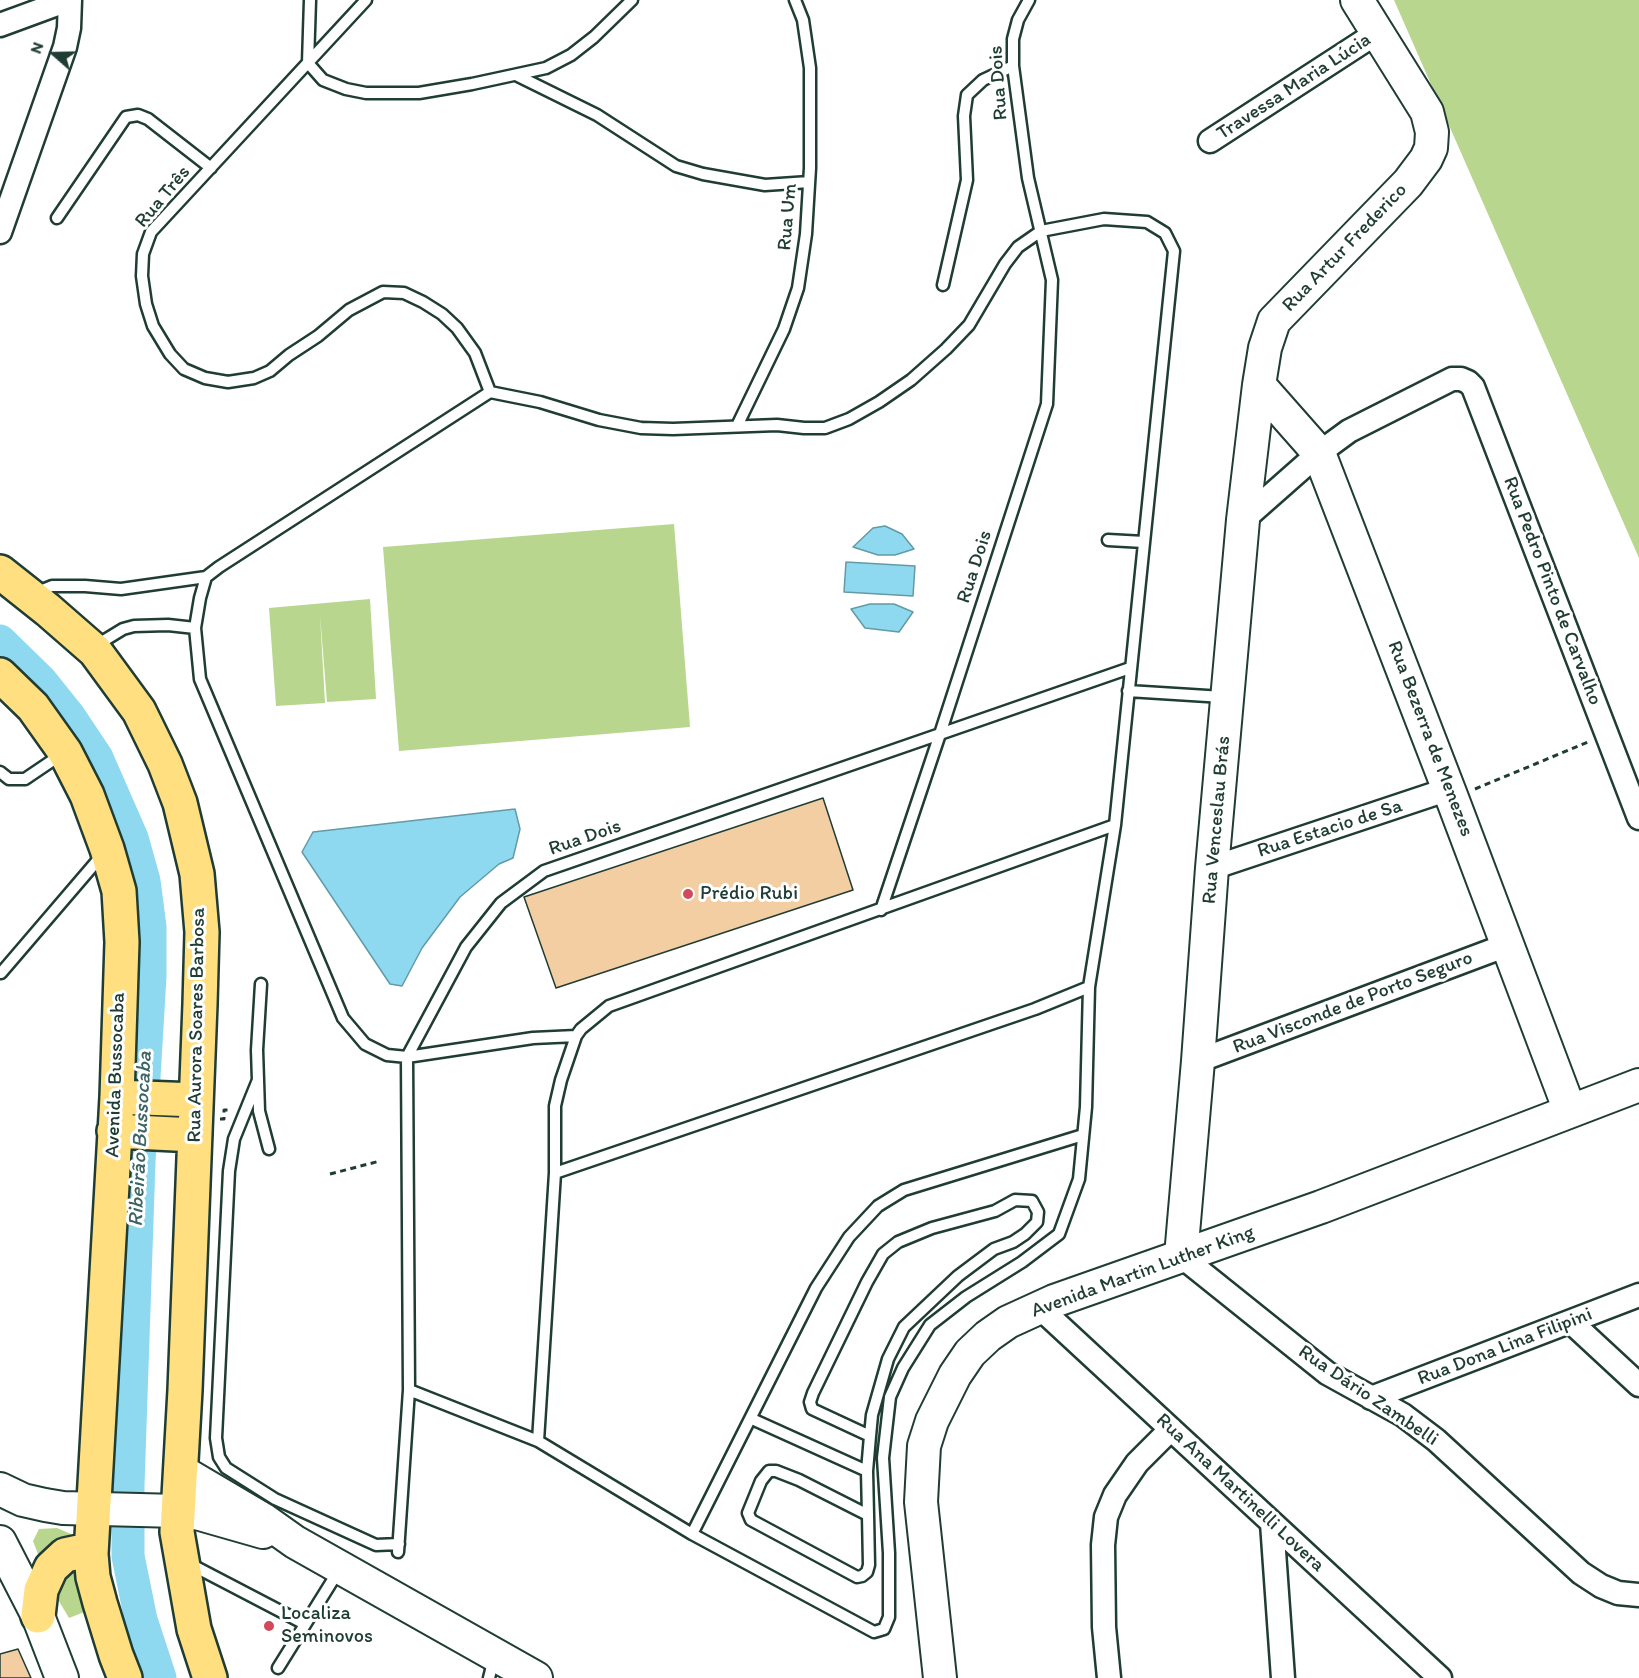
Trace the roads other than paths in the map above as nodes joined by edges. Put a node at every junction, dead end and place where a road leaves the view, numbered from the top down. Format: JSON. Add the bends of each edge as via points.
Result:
{"nodes":[{"id":1,"x":69,"y":0,"type":"edge"},
{"id":2,"x":310,"y":0,"type":"edge"},
{"id":3,"x":366,"y":0,"type":"edge"},
{"id":4,"x":632,"y":0,"type":"edge"},
{"id":5,"x":795,"y":0,"type":"edge"},
{"id":6,"x":1029,"y":0,"type":"edge"},
{"id":7,"x":1357,"y":0,"type":"edge"},
{"id":8,"x":0,"y":26,"type":"edge"},
{"id":9,"x":1378,"y":32,"type":"junction"},
{"id":10,"x":308,"y":63,"type":"junction"},
{"id":11,"x":1013,"y":66,"type":"junction"},
{"id":12,"x":516,"y":75,"type":"junction"},
{"id":13,"x":1210,"y":141,"type":"dead end"},
{"id":14,"x":211,"y":168,"type":"junction"},
{"id":15,"x":809,"y":182,"type":"junction"},
{"id":16,"x":57,"y":218,"type":"dead end"},
{"id":17,"x":1041,"y":231,"type":"junction"},
{"id":18,"x":0,"y":232,"type":"edge"},
{"id":19,"x":943,"y":285,"type":"dead end"},
{"id":20,"x":1259,"y":385,"type":"junction"},
{"id":21,"x":490,"y":392,"type":"junction"},
{"id":22,"x":737,"y":426,"type":"junction"},
{"id":23,"x":1319,"y":453,"type":"junction"},
{"id":24,"x":1243,"y":520,"type":"junction"},
{"id":25,"x":1108,"y":540,"type":"dead end"},
{"id":26,"x":1144,"y":542,"type":"junction"},
{"id":27,"x":0,"y":572,"type":"edge"},
{"id":28,"x":206,"y":577,"type":"junction"},
{"id":29,"x":29,"y":595,"type":"junction"},
{"id":30,"x":195,"y":628,"type":"junction"},
{"id":31,"x":95,"y":651,"type":"junction"},
{"id":32,"x":1130,"y":668,"type":"junction"},
{"id":33,"x":0,"y":675,"type":"edge"},
{"id":34,"x":1128,"y":692,"type":"junction"},
{"id":35,"x":1228,"y":697,"type":"junction"},
{"id":36,"x":940,"y":734,"type":"junction"},
{"id":37,"x":65,"y":752,"type":"junction"},
{"id":38,"x":0,"y":772,"type":"edge"},
{"id":39,"x":1451,"y":794,"type":"junction"},
{"id":40,"x":1639,"y":818,"type":"edge"},
{"id":41,"x":1115,"y":825,"type":"junction"},
{"id":42,"x":107,"y":849,"type":"junction"},
{"id":43,"x":1212,"y":868,"type":"junction"},
{"id":44,"x":881,"y":910,"type":"junction"},
{"id":45,"x":1507,"y":945,"type":"junction"},
{"id":46,"x":1,"y":973,"type":"edge"},
{"id":47,"x":261,"y":984,"type":"dead end"},
{"id":48,"x":1089,"y":987,"type":"junction"},
{"id":49,"x":576,"y":1036,"type":"junction"},
{"id":50,"x":407,"y":1057,"type":"junction"},
{"id":51,"x":1198,"y":1061,"type":"junction"},
{"id":52,"x":258,"y":1080,"type":"junction"},
{"id":53,"x":1639,"y":1085,"type":"edge"},
{"id":54,"x":122,"y":1097,"type":"junction"},
{"id":55,"x":201,"y":1103,"type":"junction"},
{"id":56,"x":1570,"y":1111,"type":"junction"},
{"id":57,"x":120,"y":1131,"type":"junction"},
{"id":58,"x":185,"y":1134,"type":"junction"},
{"id":59,"x":1083,"y":1135,"type":"junction"},
{"id":60,"x":269,"y":1149,"type":"dead end"},
{"id":61,"x":555,"y":1173,"type":"junction"},
{"id":62,"x":1181,"y":1256,"type":"junction"},
{"id":63,"x":1639,"y":1295,"type":"edge"},
{"id":64,"x":1040,"y":1308,"type":"junction"},
{"id":65,"x":1570,"y":1322,"type":"junction"},
{"id":66,"x":1639,"y":1385,"type":"edge"},
{"id":67,"x":409,"y":1390,"type":"junction"},
{"id":68,"x":1371,"y":1398,"type":"junction"},
{"id":69,"x":752,"y":1419,"type":"junction"},
{"id":70,"x":1171,"y":1429,"type":"junction"},
{"id":71,"x":870,"y":1436,"type":"junction"},
{"id":72,"x":538,"y":1441,"type":"junction"},
{"id":73,"x":181,"y":1471,"type":"junction"},
{"id":74,"x":867,"y":1471,"type":"junction"},
{"id":75,"x":0,"y":1489,"type":"edge"},
{"id":76,"x":45,"y":1505,"type":"junction"},
{"id":77,"x":98,"y":1509,"type":"junction"},
{"id":78,"x":178,"y":1511,"type":"junction"},
{"id":79,"x":868,"y":1515,"type":"junction"},
{"id":80,"x":1272,"y":1523,"type":"junction"},
{"id":81,"x":692,"y":1534,"type":"junction"},
{"id":82,"x":295,"y":1542,"type":"junction"},
{"id":83,"x":3,"y":1553,"type":"edge"},
{"id":84,"x":91,"y":1554,"type":"junction"},
{"id":85,"x":181,"y":1560,"type":"junction"},
{"id":86,"x":341,"y":1567,"type":"junction"},
{"id":87,"x":1639,"y":1595,"type":"edge"},
{"id":88,"x":38,"y":1616,"type":"junction"},
{"id":89,"x":305,"y":1624,"type":"junction"},
{"id":90,"x":492,"y":1666,"type":"edge"},
{"id":91,"x":278,"y":1668,"type":"dead end"},
{"id":92,"x":62,"y":1678,"type":"edge"},
{"id":93,"x":125,"y":1678,"type":"edge"},
{"id":94,"x":210,"y":1678,"type":"edge"},
{"id":95,"x":536,"y":1678,"type":"edge"},
{"id":96,"x":940,"y":1678,"type":"edge"},
{"id":97,"x":1109,"y":1678,"type":"edge"},
{"id":98,"x":1283,"y":1678,"type":"edge"},
{"id":99,"x":1440,"y":1678,"type":"edge"}],
"edges":[{"from":1,"to":8,"type":"street"},
{"from":1,"to":18,"type":"street","via":[[65,47]]},
{"from":2,"to":10,"type":"lane"},
{"from":3,"to":10,"type":"lane","name":"Rua Três"},
{"from":4,"to":12,"type":"lane","via":[[571,56],[546,68]]},
{"from":5,"to":15,"type":"lane","name":"Rua Um","via":[[803,20],[810,68]]},
{"from":6,"to":11,"type":"lane","name":"Rua Dois","via":[[1013,39]]},
{"from":7,"to":9,"type":"street"},
{"from":9,"to":13,"type":"street","name":"Travessa Maria Lúcia"},
{"from":9,"to":20,"type":"street","name":"Rua Artur Frederico","via":[[1427,112],[1431,148],[1408,183],[1274,321]]},
{"from":10,"to":12,"type":"lane","via":[[323,80],[366,93],[419,93]]},
{"from":10,"to":14,"type":"lane","name":"Rua Três"},
{"from":11,"to":17,"type":"lane","name":"Rua Dois","via":[[1028,178]]},
{"from":11,"to":19,"type":"lane","via":[[983,80],[967,94],[967,180]]},
{"from":12,"to":15,"type":"lane","via":[[597,115],[676,166],[765,185]]},
{"from":14,"to":16,"type":"lane","via":[[148,118],[126,117]]},
{"from":14,"to":21,"type":"lane","name":"Rua Três","via":[[151,232],[143,254],[141,276],[153,326],[184,369],[228,382],[254,378],[270,371],[349,310],[383,292],[404,293],[442,314],[457,328],[475,353]]},
{"from":15,"to":22,"type":"lane","name":"Rua Um","via":[[798,288],[784,329]]},
{"from":17,"to":22,"type":"lane","via":[[1011,255],[969,325],[946,350],[879,402],[825,428]]},
{"from":17,"to":26,"type":"lane","via":[[1104,219],[1147,222],[1165,233],[1174,251]]},
{"from":17,"to":36,"type":"lane","name":"Rua Dois","via":[[1052,280],[1047,404]]},
{"from":20,"to":23,"type":"street","name":"Rua Bezerra de Menezes"},
{"from":20,"to":24,"type":"street","name":"Rua Venceslau Brás"},
{"from":21,"to":22,"type":"lane","via":[[641,428]]},
{"from":21,"to":28,"type":"lane"},
{"from":23,"to":24,"type":"street"},
{"from":23,"to":39,"type":"street","name":"Rua Bezerra de Menezes"},
{"from":23,"to":40,"type":"street","name":"Rua Pedro Pinto de Carvalho","via":[[1349,431],[1452,379],[1461,379],[1473,387]]},
{"from":24,"to":35,"type":"street","name":"Rua Venceslau Brás"},
{"from":25,"to":26,"type":"lane"},
{"from":26,"to":32,"type":"lane"},
{"from":27,"to":29,"type":"main road","name":"Rua Aurora Soares Barbosa"},
{"from":28,"to":29,"type":"lane","via":[[121,589],[52,586]]},
{"from":28,"to":30,"type":"lane"},
{"from":29,"to":31,"type":"main road","name":"Rua Aurora Soares Barbosa"},
{"from":30,"to":31,"type":"lane","via":[[134,626],[105,640]]},
{"from":30,"to":50,"type":"lane","via":[[200,679],[343,1018],[365,1044],[387,1055]]},
{"from":31,"to":55,"type":"main road","name":"Rua Aurora Soares Barbosa","via":[[139,711],[165,764],[192,850],[202,932]]},
{"from":32,"to":34,"type":"lane"},
{"from":32,"to":36,"type":"lane"},
{"from":33,"to":37,"type":"main road","name":"Avenida Bussocaba","via":[[33,707]]},
{"from":34,"to":35,"type":"lane"},
{"from":34,"to":41,"type":"lane"},
{"from":35,"to":43,"type":"street","name":"Rua Venceslau Brás"},
{"from":36,"to":44,"type":"lane"},
{"from":36,"to":50,"type":"lane","name":"Rua Dois","via":[[544,872],[501,903],[466,947]]},
{"from":37,"to":38,"type":"lane","via":[[25,778],[9,779]]},
{"from":37,"to":42,"type":"main road","name":"Avenida Bussocaba","via":[[87,795]]},
{"from":39,"to":43,"type":"street","name":"Rua Estacio de Sa"},
{"from":39,"to":45,"type":"street","name":"Rua Bezerra de Menezes"},
{"from":41,"to":44,"type":"lane"},
{"from":41,"to":48,"type":"lane"},
{"from":42,"to":46,"type":"lane"},
{"from":42,"to":54,"type":"main road","name":"Avenida Bussocaba","via":[[119,891]]},
{"from":43,"to":51,"type":"street","name":"Rua Venceslau Brás"},
{"from":44,"to":49,"type":"lane","via":[[609,1006]]},
{"from":45,"to":51,"type":"street","name":"Rua Visconde de Porto Seguro"},
{"from":45,"to":56,"type":"street","name":"Rua Bezerra de Menezes"},
{"from":47,"to":52,"type":"lane"},
{"from":48,"to":59,"type":"lane"},
{"from":48,"to":61,"type":"lane","via":[[1035,1009]]},
{"from":49,"to":50,"type":"lane","via":[[533,1038]]},
{"from":49,"to":61,"type":"lane","via":[[555,1106]]},
{"from":50,"to":67,"type":"lane"},
{"from":51,"to":62,"type":"street","name":"Rua Venceslau Brás"},
{"from":52,"to":60,"type":"lane","via":[[259,1111]]},
{"from":52,"to":67,"type":"lane","via":[[234,1139],[229,1170],[216,1438],[219,1457],[226,1468],[275,1499],[376,1545],[399,1548]]},
{"from":53,"to":56,"type":"street","name":"Avenida Martin Luther King"},
{"from":54,"to":55,"type":"main road"},
{"from":54,"to":57,"type":"main road","name":"Avenida Bussocaba"},
{"from":55,"to":58,"type":"main road","name":"Rua Aurora Soares Barbosa"},
{"from":56,"to":62,"type":"street","name":"Avenida Martin Luther King"},
{"from":57,"to":58,"type":"main road"},
{"from":57,"to":77,"type":"main road","name":"Avenida Bussocaba"},
{"from":58,"to":73,"type":"main road","name":"Rua Aurora Soares Barbosa"},
{"from":59,"to":69,"type":"lane","via":[[904,1190],[878,1206],[849,1237],[816,1288]]},
{"from":59,"to":81,"type":"lane","via":[[1079,1179],[1059,1234],[930,1325],[890,1397],[883,1458],[889,1553],[889,1617],[884,1629],[874,1632]]},
{"from":61,"to":72,"type":"lane"},
{"from":62,"to":64,"type":"street","name":"Avenida Martin Luther King"},
{"from":62,"to":68,"type":"street","name":"Rua Dário Zambelli","via":[[1327,1372]]},
{"from":63,"to":65,"type":"street","name":"Rua Dona Lina Filipini"},
{"from":64,"to":70,"type":"street","name":"Rua Ana Martinelli Lovera"},
{"from":64,"to":96,"type":"street","name":"Avenida Martin Luther King","via":[[1008,1322],[970,1353],[943,1397],[924,1446],[921,1502]]},
{"from":65,"to":66,"type":"street"},
{"from":65,"to":68,"type":"street","name":"Rua Dona Lina Filipini"},
{"from":67,"to":72,"type":"lane"},
{"from":68,"to":87,"type":"street","name":"Rua Dário Zambelli","via":[[1403,1415],[1436,1440],[1581,1573],[1618,1593]]},
{"from":69,"to":74,"type":"lane"},
{"from":69,"to":81,"type":"lane"},
{"from":70,"to":80,"type":"street","name":"Rua Ana Martinelli Lovera"},
{"from":70,"to":97,"type":"street","via":[[1137,1463],[1115,1495],[1106,1517],[1104,1627]]},
{"from":71,"to":71,"type":"lane","via":[[813,1409],[810,1402],[883,1254],[898,1242],[932,1228],[995,1211],[1015,1200],[1032,1201],[1038,1212],[1037,1222],[1025,1234],[994,1249],[958,1276],[904,1327],[888,1359]]},
{"from":71,"to":74,"type":"lane"},
{"from":72,"to":81,"type":"lane"},
{"from":73,"to":78,"type":"main road","name":"Rua Aurora Soares Barbosa"},
{"from":73,"to":82,"type":"street"},
{"from":74,"to":79,"type":"lane"},
{"from":75,"to":76,"type":"street"},
{"from":76,"to":77,"type":"street"},
{"from":76,"to":83,"type":"street","via":[[20,1522]]},
{"from":77,"to":78,"type":"street"},
{"from":77,"to":84,"type":"main road","name":"Avenida Bussocaba"},
{"from":78,"to":82,"type":"street"},
{"from":78,"to":85,"type":"main road","name":"Rua Aurora Soares Barbosa"},
{"from":79,"to":79,"type":"lane","via":[[869,1565],[867,1572],[857,1577],[751,1520],[748,1513],[761,1481],[769,1471],[777,1471]]},
{"from":80,"to":98,"type":"street"},
{"from":80,"to":99,"type":"street","name":"Rua Ana Martinelli Lovera"},
{"from":82,"to":86,"type":"street"},
{"from":83,"to":88,"type":"street"},
{"from":84,"to":88,"type":"main road","via":[[65,1555],[51,1568],[41,1590]]},
{"from":84,"to":93,"type":"main road","name":"Avenida Bussocaba","via":[[100,1603]]},
{"from":85,"to":89,"type":"lane"},
{"from":85,"to":94,"type":"main road","name":"Rua Aurora Soares Barbosa","via":[[194,1629]]},
{"from":86,"to":89,"type":"lane"},
{"from":86,"to":90,"type":"street"},
{"from":88,"to":92,"type":"street"},
{"from":89,"to":91,"type":"lane"},
{"from":90,"to":95,"type":"street"}]}
